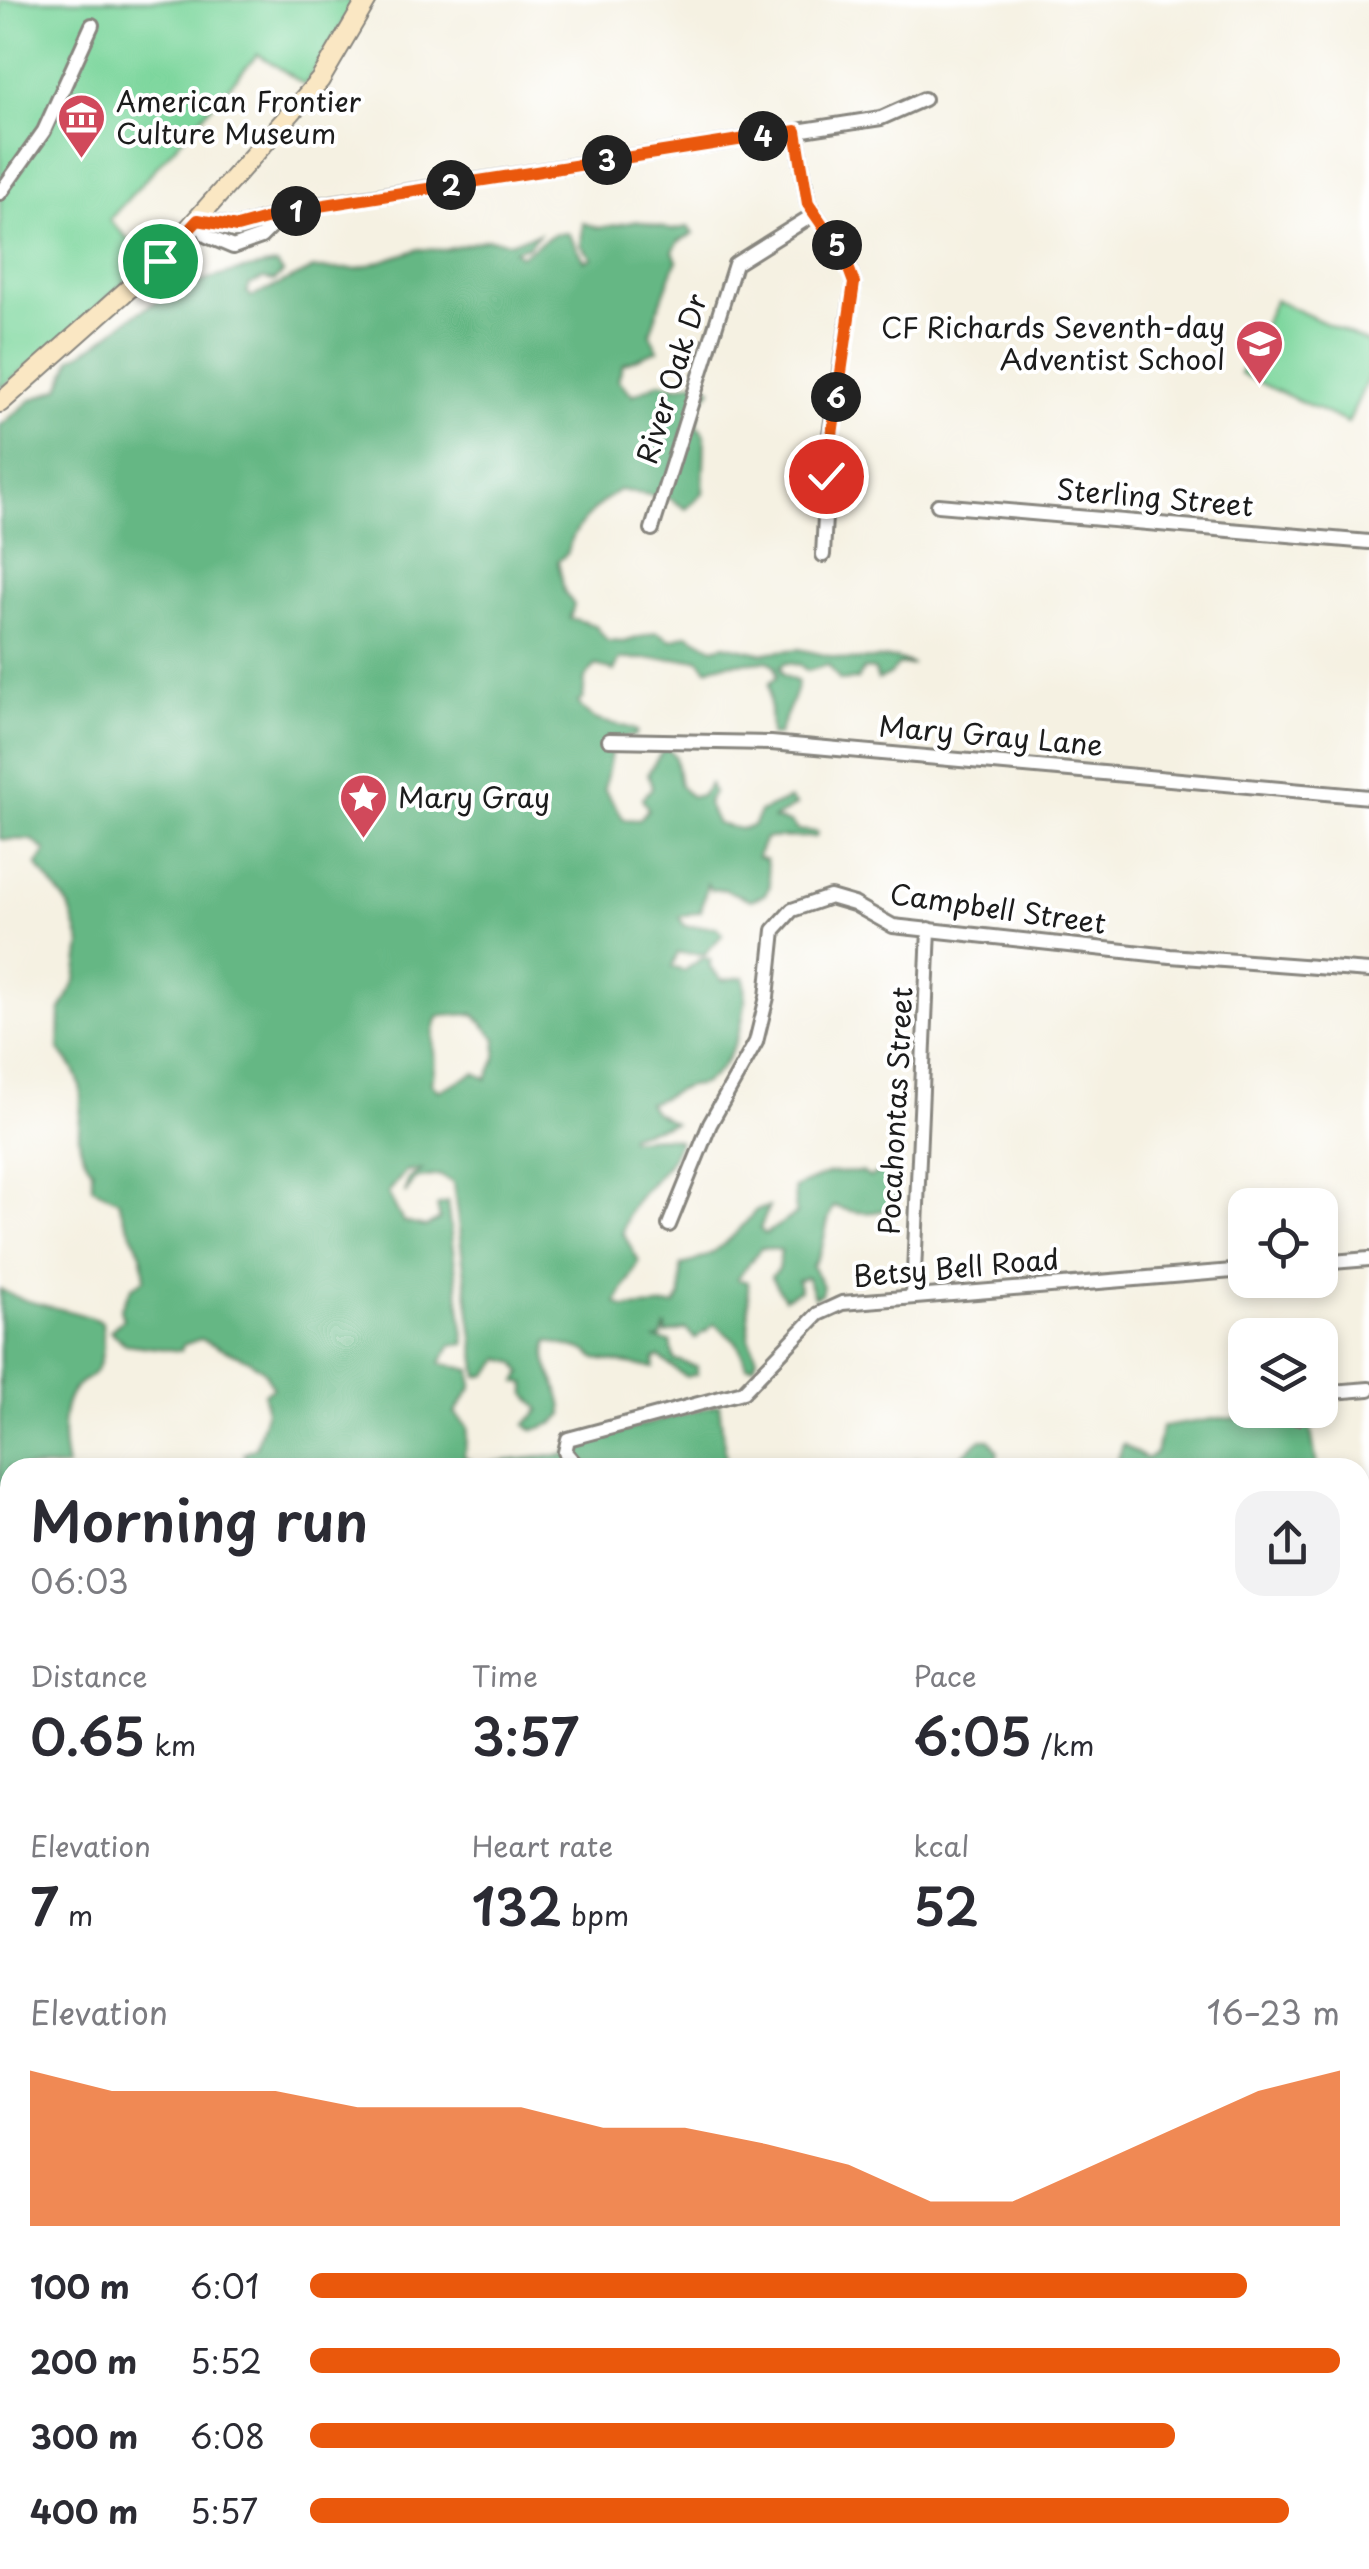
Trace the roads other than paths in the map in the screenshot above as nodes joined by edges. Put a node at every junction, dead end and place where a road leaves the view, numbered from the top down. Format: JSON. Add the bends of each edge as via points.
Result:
{"nodes":[{"id":1,"x":367,"y":0,"type":"edge"},
{"id":2,"x":92,"y":25,"type":"dead end"},
{"id":3,"x":924,"y":98,"type":"dead end"},
{"id":4,"x":796,"y":131,"type":"junction"},
{"id":5,"x":0,"y":193,"type":"edge"},
{"id":6,"x":812,"y":215,"type":"junction"},
{"id":7,"x":198,"y":220,"type":"junction"},
{"id":8,"x":0,"y":403,"type":"edge"},
{"id":9,"x":938,"y":505,"type":"dead end"},
{"id":10,"x":652,"y":530,"type":"dead end"},
{"id":11,"x":1369,"y":542,"type":"edge"},
{"id":12,"x":823,"y":555,"type":"dead end"},
{"id":13,"x":608,"y":740,"type":"dead end"},
{"id":14,"x":1369,"y":796,"type":"edge"},
{"id":15,"x":929,"y":929,"type":"junction"},
{"id":16,"x":1369,"y":971,"type":"edge"},
{"id":17,"x":668,"y":1225,"type":"dead end"},
{"id":18,"x":1369,"y":1259,"type":"edge"},
{"id":19,"x":1338,"y":1262,"type":"edge"},
{"id":20,"x":1228,"y":1271,"type":"edge"},
{"id":21,"x":913,"y":1296,"type":"junction"},
{"id":22,"x":1369,"y":1389,"type":"edge"},
{"id":23,"x":1338,"y":1392,"type":"edge"},
{"id":24,"x":571,"y":1458,"type":"edge"}],
"edges":[{"from":1,"to":7,"type":"street","via":[[320,80]]},
{"from":2,"to":5,"type":"street","via":[[44,131]]},
{"from":3,"to":4,"type":"street","via":[[880,118]]},
{"from":4,"to":6,"type":"street"},
{"from":4,"to":7,"type":"street","via":[[325,204],[283,216],[261,237],[233,246],[207,236]]},
{"from":6,"to":10,"type":"street","name":"River Oak Dr","via":[[735,264]]},
{"from":6,"to":12,"type":"street","via":[[844,256],[854,283],[829,440]]},
{"from":7,"to":8,"type":"street","via":[[127,294]]},
{"from":9,"to":11,"type":"street","name":"Sterling Street"},
{"from":13,"to":14,"type":"street","name":"Mary Gray Lane","via":[[771,743]]},
{"from":15,"to":16,"type":"street","name":"Campbell Street"},
{"from":15,"to":17,"type":"street","name":"Campbell Street","via":[[886,924],[830,897],[784,916],[771,942],[756,1042],[710,1124]]},
{"from":15,"to":21,"type":"street","name":"Pocahontas Street"},
{"from":18,"to":19,"type":"street"},
{"from":20,"to":21,"type":"street","name":"Betsy Bell Road"},
{"from":21,"to":24,"type":"street","name":"Betsy Bell Road","via":[[842,1303],[818,1314],[743,1392],[568,1439]]},
{"from":22,"to":23,"type":"street"}]}
